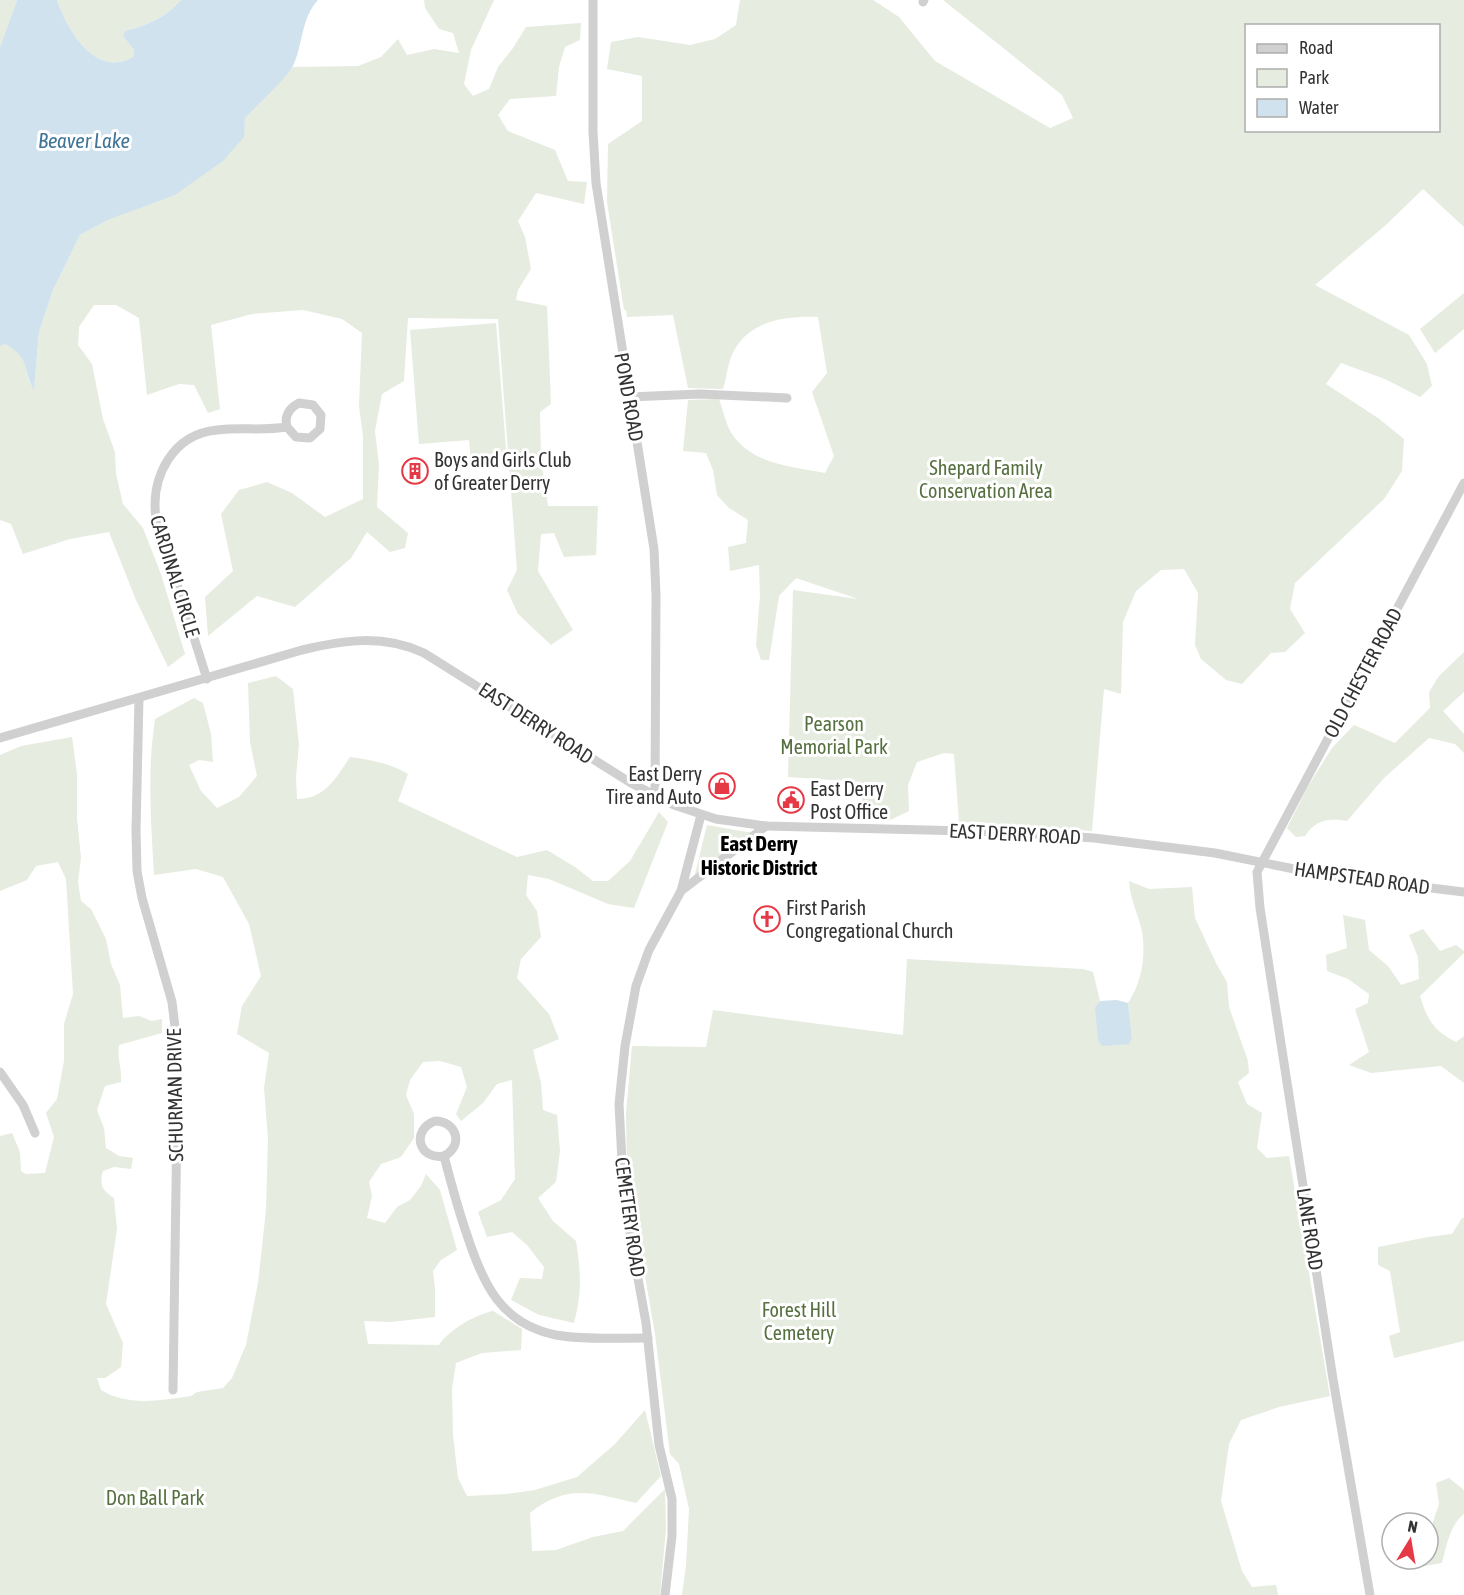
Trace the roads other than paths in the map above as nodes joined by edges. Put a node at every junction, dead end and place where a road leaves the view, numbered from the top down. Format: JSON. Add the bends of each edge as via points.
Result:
{"nodes":[{"id":1,"x":593,"y":0,"type":"edge"},
{"id":2,"x":629,"y":397,"type":"junction"},
{"id":3,"x":787,"y":398,"type":"dead end"},
{"id":4,"x":287,"y":427,"type":"junction"},
{"id":5,"x":1464,"y":483,"type":"edge"},
{"id":6,"x":207,"y":679,"type":"junction"},
{"id":7,"x":139,"y":698,"type":"junction"},
{"id":8,"x":0,"y":738,"type":"edge"},
{"id":9,"x":655,"y":795,"type":"junction"},
{"id":10,"x":701,"y":815,"type":"junction"},
{"id":11,"x":765,"y":826,"type":"junction"},
{"id":12,"x":1261,"y":863,"type":"junction"},
{"id":13,"x":681,"y":891,"type":"junction"},
{"id":14,"x":1464,"y":892,"type":"edge"},
{"id":15,"x":0,"y":1072,"type":"edge"},
{"id":16,"x":35,"y":1133,"type":"dead end"},
{"id":17,"x":444,"y":1156,"type":"junction"},
{"id":18,"x":648,"y":1338,"type":"junction"},
{"id":19,"x":173,"y":1390,"type":"dead end"},
{"id":20,"x":664,"y":1595,"type":"edge"},
{"id":21,"x":1370,"y":1595,"type":"edge"}],
"edges":[{"from":1,"to":2,"type":"street","name":"POND ROAD","via":[[593,160]]},
{"from":2,"to":3,"type":"street","via":[[700,394]]},
{"from":2,"to":9,"type":"street","name":"POND ROAD","via":[[656,562]]},
{"from":4,"to":4,"type":"street","name":"CARDINAL CIRCLE","via":[[296,437],[310,438],[320,429],[321,415],[313,405],[296,404],[287,414]]},
{"from":4,"to":6,"type":"street","name":"CARDINAL CIRCLE","via":[[200,433],[174,452],[157,481],[156,518]]},
{"from":5,"to":12,"type":"street","name":"OLD CHESTER ROAD"},
{"from":6,"to":7,"type":"street","name":"EAST DERRY ROAD"},
{"from":6,"to":9,"type":"street","name":"EAST DERRY ROAD","via":[[339,642],[368,639],[397,643],[433,658],[608,770]]},
{"from":7,"to":8,"type":"street","name":"EAST DERRY ROAD"},
{"from":7,"to":19,"type":"street","name":"SCHURMAN DRIVE","via":[[137,871],[172,1002],[178,1052]]},
{"from":9,"to":10,"type":"street","name":"EAST DERRY ROAD"},
{"from":10,"to":11,"type":"street","name":"EAST DERRY ROAD"},
{"from":10,"to":13,"type":"street","name":"CEMETERY ROAD"},
{"from":11,"to":12,"type":"street","name":"EAST DERRY ROAD","via":[[1063,836],[1190,850]]},
{"from":11,"to":13,"type":"street"},
{"from":12,"to":14,"type":"street","name":"HAMPSTEAD ROAD"},
{"from":12,"to":21,"type":"street","name":"LANE ROAD","via":[[1257,872],[1260,908]]},
{"from":13,"to":18,"type":"street","name":"CEMETERY ROAD","via":[[649,950],[636,986],[624,1046],[619,1104],[624,1200]]},
{"from":15,"to":16,"type":"street","via":[[23,1105]]},
{"from":17,"to":17,"type":"street","via":[[455,1146],[456,1135],[450,1125],[435,1121],[423,1129],[421,1143],[430,1155]]},
{"from":17,"to":18,"type":"street","via":[[483,1279],[505,1310],[532,1327],[555,1334]]},
{"from":18,"to":20,"type":"street","name":"CEMETERY ROAD","via":[[659,1445],[672,1511]]}]}
